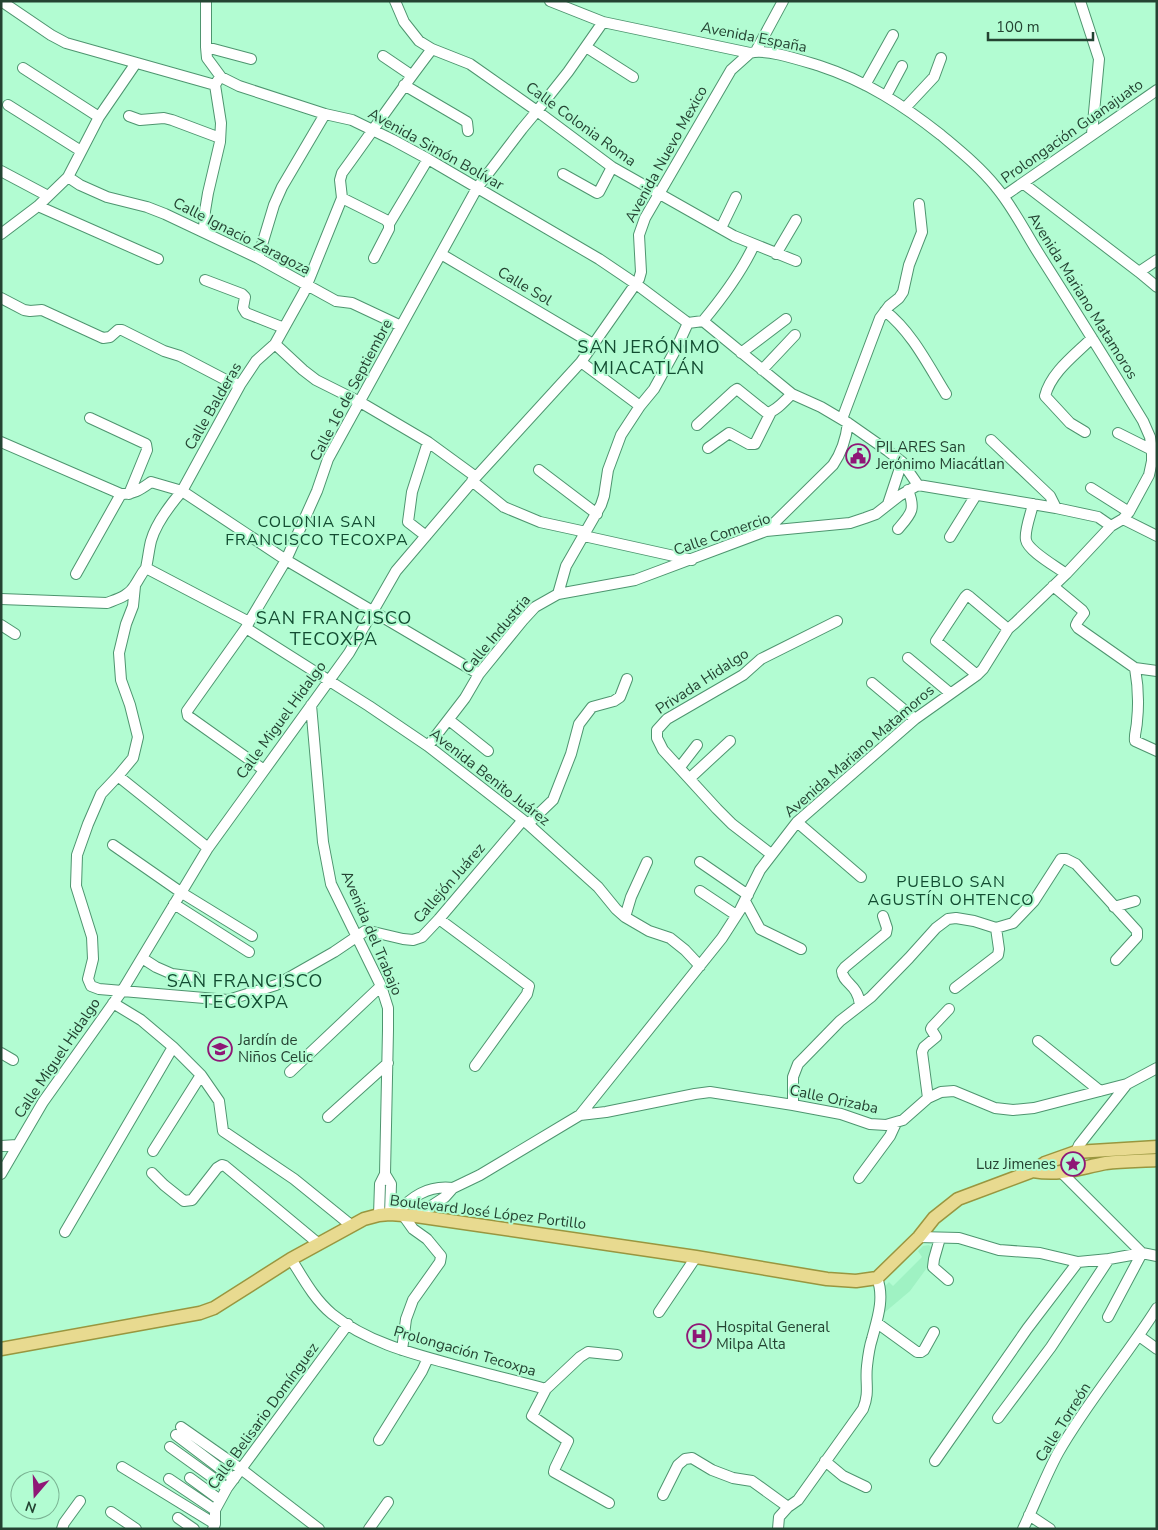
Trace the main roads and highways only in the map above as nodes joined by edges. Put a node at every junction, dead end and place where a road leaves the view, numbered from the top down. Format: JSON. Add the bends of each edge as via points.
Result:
{"nodes":[{"id":1,"x":1157,"y":1148,"type":"edge"},
{"id":2,"x":1076,"y":1152,"type":"junction"},
{"id":3,"x":1058,"y":1157,"type":"junction"},
{"id":4,"x":1157,"y":1160,"type":"edge"},
{"id":5,"x":1079,"y":1170,"type":"junction"},
{"id":6,"x":1033,"y":1171,"type":"junction"},
{"id":7,"x":1062,"y":1173,"type":"junction"},
{"id":8,"x":1,"y":1349,"type":"edge"}],
"edges":[{"from":1,"to":2,"type":"main road"},
{"from":2,"to":3,"type":"main road"},
{"from":2,"to":5,"type":"main road","via":[[1083,1159]]},
{"from":3,"to":6,"type":"main road"},
{"from":3,"to":7,"type":"main road","via":[[1057,1168]]},
{"from":4,"to":5,"type":"main road","via":[[1107,1163]]},
{"from":5,"to":7,"type":"main road"},
{"from":6,"to":7,"type":"main road"},
{"from":6,"to":8,"type":"main road","name":"Boulevard José López Portillo","via":[[958,1199],[934,1218],[877,1278],[856,1281],[827,1279],[397,1215],[364,1219],[291,1259],[214,1308],[200,1313]]}]}
